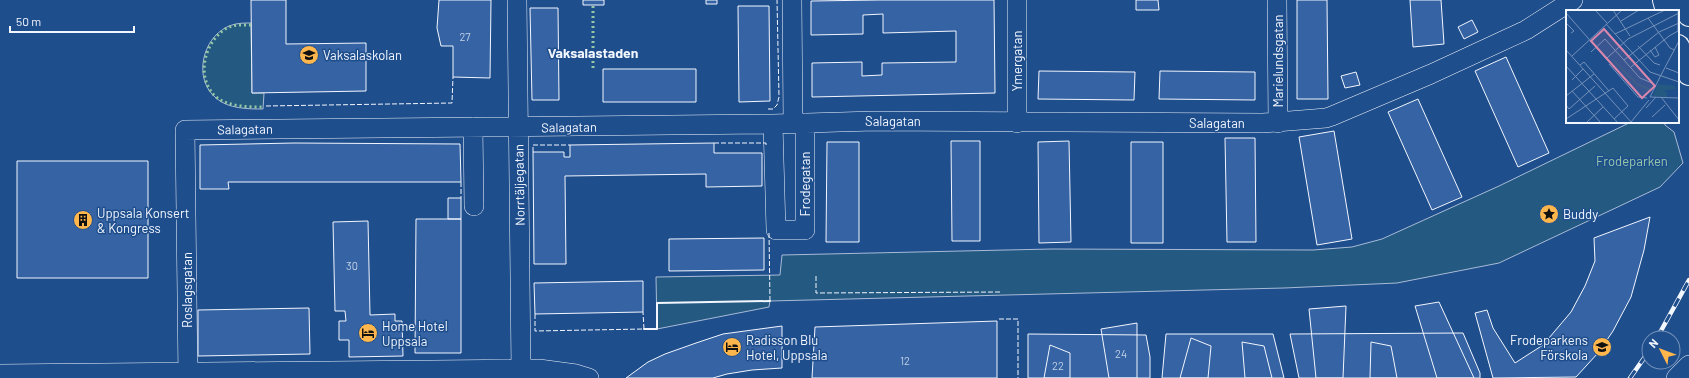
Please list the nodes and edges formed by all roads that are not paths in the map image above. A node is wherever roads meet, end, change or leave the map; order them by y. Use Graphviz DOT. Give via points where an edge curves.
graph roads {
  1 [pos="517,0"];
  2 [pos="792,0"];
  3 [pos="1017,0"];
  4 [pos="1277,0"];
  5 [pos="1573,0"];
  6 [pos="1664,0"];
  7 [pos="1682,0"];
  8 [pos="1667,10"];
  9 [pos="1689,15"];
  10 [pos="1679,49"];
  11 [pos="1689,74"];
  12 [pos="799,123"];
  13 [pos="1017,123"];
  14 [pos="1278,123"];
  15 [pos="773,124"];
  16 [pos="473,127"];
  17 [pos="519,127"];
  18 [pos="185,130"];
  19 [pos="474,206"];
  20 [pos="521,370"];
  21 [pos="0,374"];
  22 [pos="188,376"];
  23 [pos="589,378"];
  1 -- 17 [label="street, Norrtäljegatan"];
  2 -- 12 [label="street, Frodegatan"];
  3 -- 13 [label="street, Ymergatan"];
  4 -- 14 [label="street, Marielundsgatan"];
  5 -- 14 [label="street, Salagatan" via="1526,30 1332,116"];
  6 -- 8 [label="main road"];
  7 -- 9 [label="main road"];
  10 -- 11 [label="main road"];
  12 -- 13 [label="street, Salagatan"];
  12 -- 15 [label="street, Salagatan"];
  12 -- 15 [label="street, Frodegatan" via="805,230 776,230"];
  13 -- 14 [label="street, Salagatan"];
  15 -- 17 [label="street, Salagatan"];
  16 -- 17 [label="street, Salagatan"];
  16 -- 18 [label="street, Salagatan"];
  16 -- 19 [label="street"];
  17 -- 20 [label="street, Norrtäljegatan"];
  18 -- 22 [label="street, Roslagsgatan"];
  20 -- 22 [label="street"];
  20 -- 23 [label="street" via="561,372"];
  21 -- 22 [label="street"];
}
